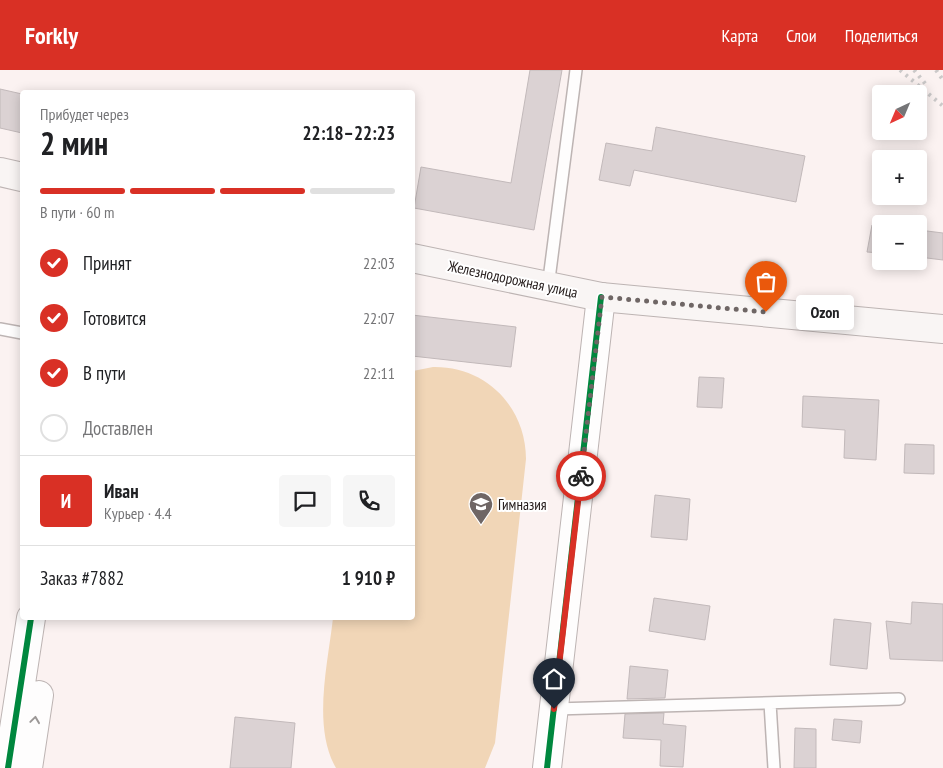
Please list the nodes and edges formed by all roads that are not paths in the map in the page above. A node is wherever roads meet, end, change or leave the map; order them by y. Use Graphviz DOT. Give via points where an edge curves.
graph roads {
  1 [pos="576,70"];
  2 [pos="0,172"];
  3 [pos="20,176"];
  4 [pos="415,259"];
  5 [pos="548,287"];
  6 [pos="602,297"];
  7 [pos="0,329"];
  8 [pos="943,329"];
  9 [pos="20,333"];
  10 [pos="31,620"];
  11 [pos="50,620"];
  12 [pos="898,699"];
  13 [pos="770,703"];
  14 [pos="554,709"];
  15 [pos="8,768"];
  16 [pos="28,768"];
  17 [pos="547,768"];
  18 [pos="774,768"];
  1 -- 5 [label="lane"];
  2 -- 3 [label="main road"];
  4 -- 5 [label="main road, Железнодорожная улица"];
  5 -- 6 [label="main road, Железнодорожная улица"];
  6 -- 8 [label="main road, Железнодорожная улица"];
  6 -- 14 [label="street"];
  7 -- 9 [label="lane"];
  10 -- 15 [label="street"];
  16 -- 11 [label="street, one-way"];
  12 -- 13 [label="lane"];
  13 -- 14 [label="lane"];
  13 -- 18 [label="lane"];
  14 -- 17 [label="street"];
}
